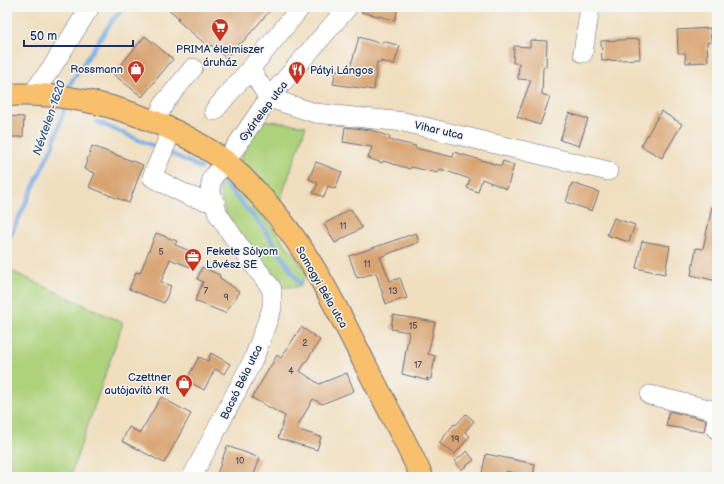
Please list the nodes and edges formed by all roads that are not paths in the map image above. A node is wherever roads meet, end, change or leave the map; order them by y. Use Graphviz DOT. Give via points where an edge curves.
graph roads {
  1 [pos="90,7"];
  2 [pos="300,7"];
  3 [pos="348,7"];
  4 [pos="590,7"];
  5 [pos="583,53"];
  6 [pos="193,68"];
  7 [pos="250,69"];
  8 [pos="7,95"];
  9 [pos="50,96"];
  10 [pos="269,98"];
  11 [pos="214,111"];
  12 [pos="163,126"];
  13 [pos="226,161"];
  14 [pos="608,171"];
  15 [pos="215,203"];
  16 [pos="650,395"];
  17 [pos="717,417"];
  18 [pos="192,477"];
  19 [pos="422,477"];
  1 -- 9 [label="street" via="52,67"];
  2 -- 7 [label="street"];
  3 -- 10 [label="street, Gyártelep utca"];
  4 -- 5 [label="street"];
  6 -- 12 [label="street" via="165,102"];
  7 -- 10 [label="street"];
  7 -- 11 [label="street"];
  8 -- 9 [label="main road, Somogyi Béla utca"];
  9 -- 12 [label="main road, Somogyi Béla utca" via="111,107"];
  10 -- 13 [label="street, Gyártelep utca"];
  10 -- 14 [label="street, Vihar utca" via="315,113 404,122"];
  12 -- 13 [label="main road, Somogyi Béla utca"];
  12 -- 15 [label="street" via="152,176 189,196"];
  13 -- 15 [label="street, Bacsó Béla utca" via="212,178 210,190"];
  13 -- 19 [label="main road, Somogyi Béla utca" via="285,224 315,269"];
  15 -- 18 [label="street, Bacsó Béla utca" via="218,214 272,289 272,308 254,358"];
  16 -- 17 [label="street"];
}
